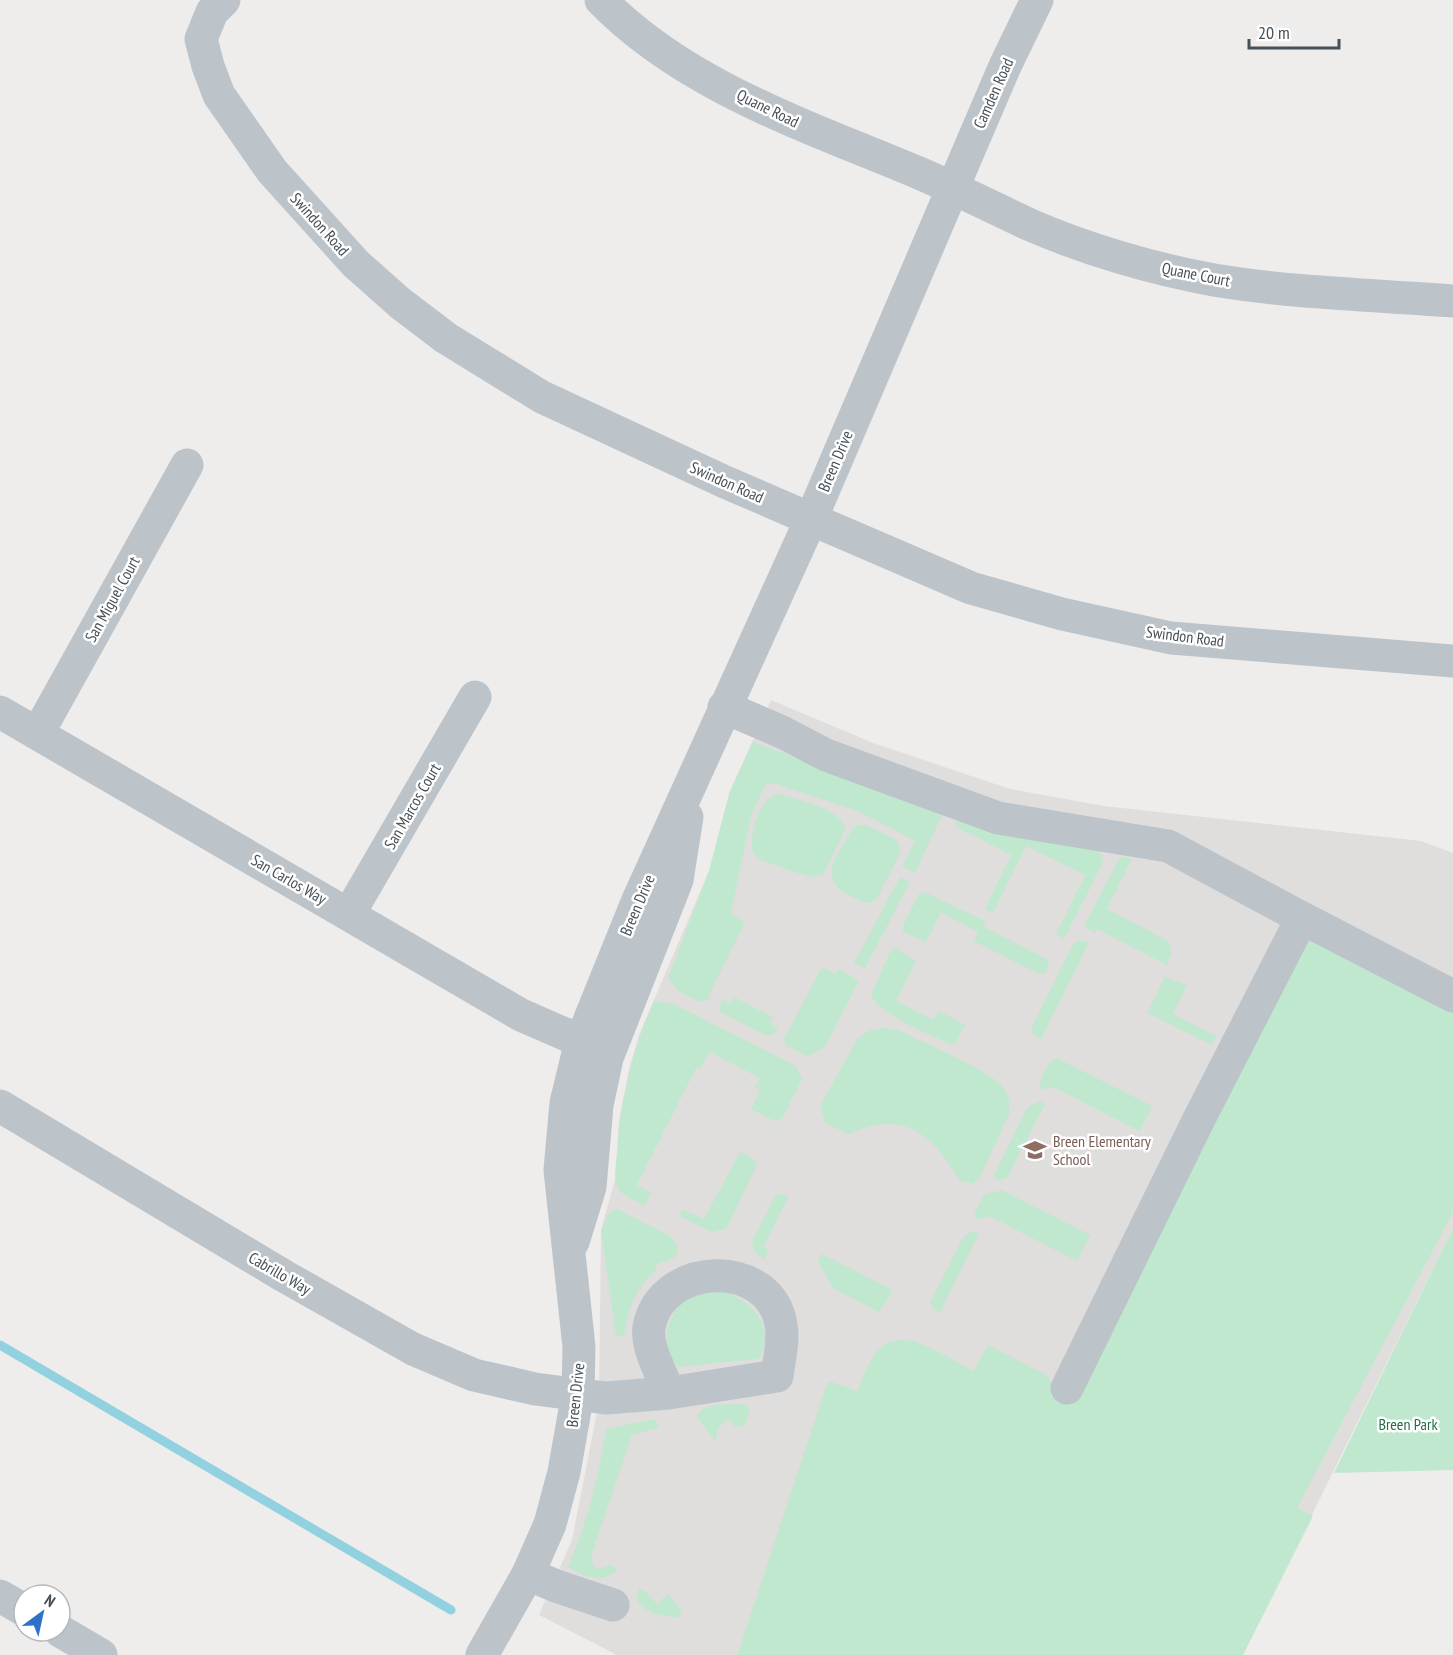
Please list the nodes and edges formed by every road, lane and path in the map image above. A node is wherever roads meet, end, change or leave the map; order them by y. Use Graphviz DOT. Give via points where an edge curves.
graph roads {
  1 [pos="224,0"];
  2 [pos="601,0"];
  3 [pos="1037,0"];
  4 [pos="952,188"];
  5 [pos="1453,301"];
  6 [pos="187,465"];
  7 [pos="812,517"];
  8 [pos="1453,661"];
  9 [pos="475,697"];
  10 [pos="724,707"];
  11 [pos="0,712"];
  12 [pos="38,733"];
  13 [pos="694,775"];
  14 [pos="349,914"];
  15 [pos="1302,918"];
  16 [pos="1453,996"];
  17 [pos="581,1041"];
  18 [pos="0,1106"];
  19 [pos="568,1258"];
  20 [pos="1066,1388"];
  21 [pos="578,1393"];
  22 [pos="669,1393"];
  23 [pos="528,1574"];
  24 [pos="613,1605"];
  25 [pos="72,1638"];
  26 [pos="101,1655"];
  27 [pos="482,1655"];
  1 -- 7 [label="street, Swindon Road" via="212,12 201,39 219,94 272,171 356,264 446,338 542,396 725,482"];
  2 -- 4 [label="street, Quane Road" via="623,23 689,68 780,116"];
  3 -- 4 [label="street, Camden Road"];
  4 -- 5 [label="street, Quane Court" via="1031,225 1140,263 1214,280"];
  4 -- 7 [label="street, Breen Drive"];
  6 -- 12 [label="street, San Miguel Court"];
  7 -- 8 [label="street, Swindon Road" via="971,588 1062,614 1171,638"];
  7 -- 10 [label="street, Breen Drive"];
  9 -- 14 [label="street, San Marcos Court"];
  10 -- 13 [label="street, Breen Drive"];
  10 -- 15 [label="street" via="826,755 998,818 1168,846"];
  11 -- 12 [label="street, San Carlos Way"];
  12 -- 14 [label="street, San Carlos Way"];
  13 -- 17 [label="street, Breen Drive"];
  13 -- 19 [label="street" via="677,880 607,1058 597,1105 590,1186"];
  14 -- 17 [label="street, San Carlos Way" via="522,1015"];
  15 -- 16 [label="street"];
  15 -- 20 [label="street"];
  17 -- 19 [label="street, Breen Drive" via="566,1103 560,1170"];
  18 -- 21 [label="street, Cabrillo Way" via="414,1349 474,1375 535,1389"];
  19 -- 21 [label="street, Breen Drive" via="579,1347"];
  21 -- 22 [label="street, Cabrillo Way" via="606,1398"];
  21 -- 23 [label="street, Breen Drive" via="550,1524"];
  22 -- 22 [label="street" via="777,1376 781,1325 766,1296 739,1279 722,1274 676,1286 663,1300 649,1328"];
  23 -- 24 [label="street"];
  23 -- 27 [label="street, Breen Drive"];
  25 -- 26 [label="street"];
}
